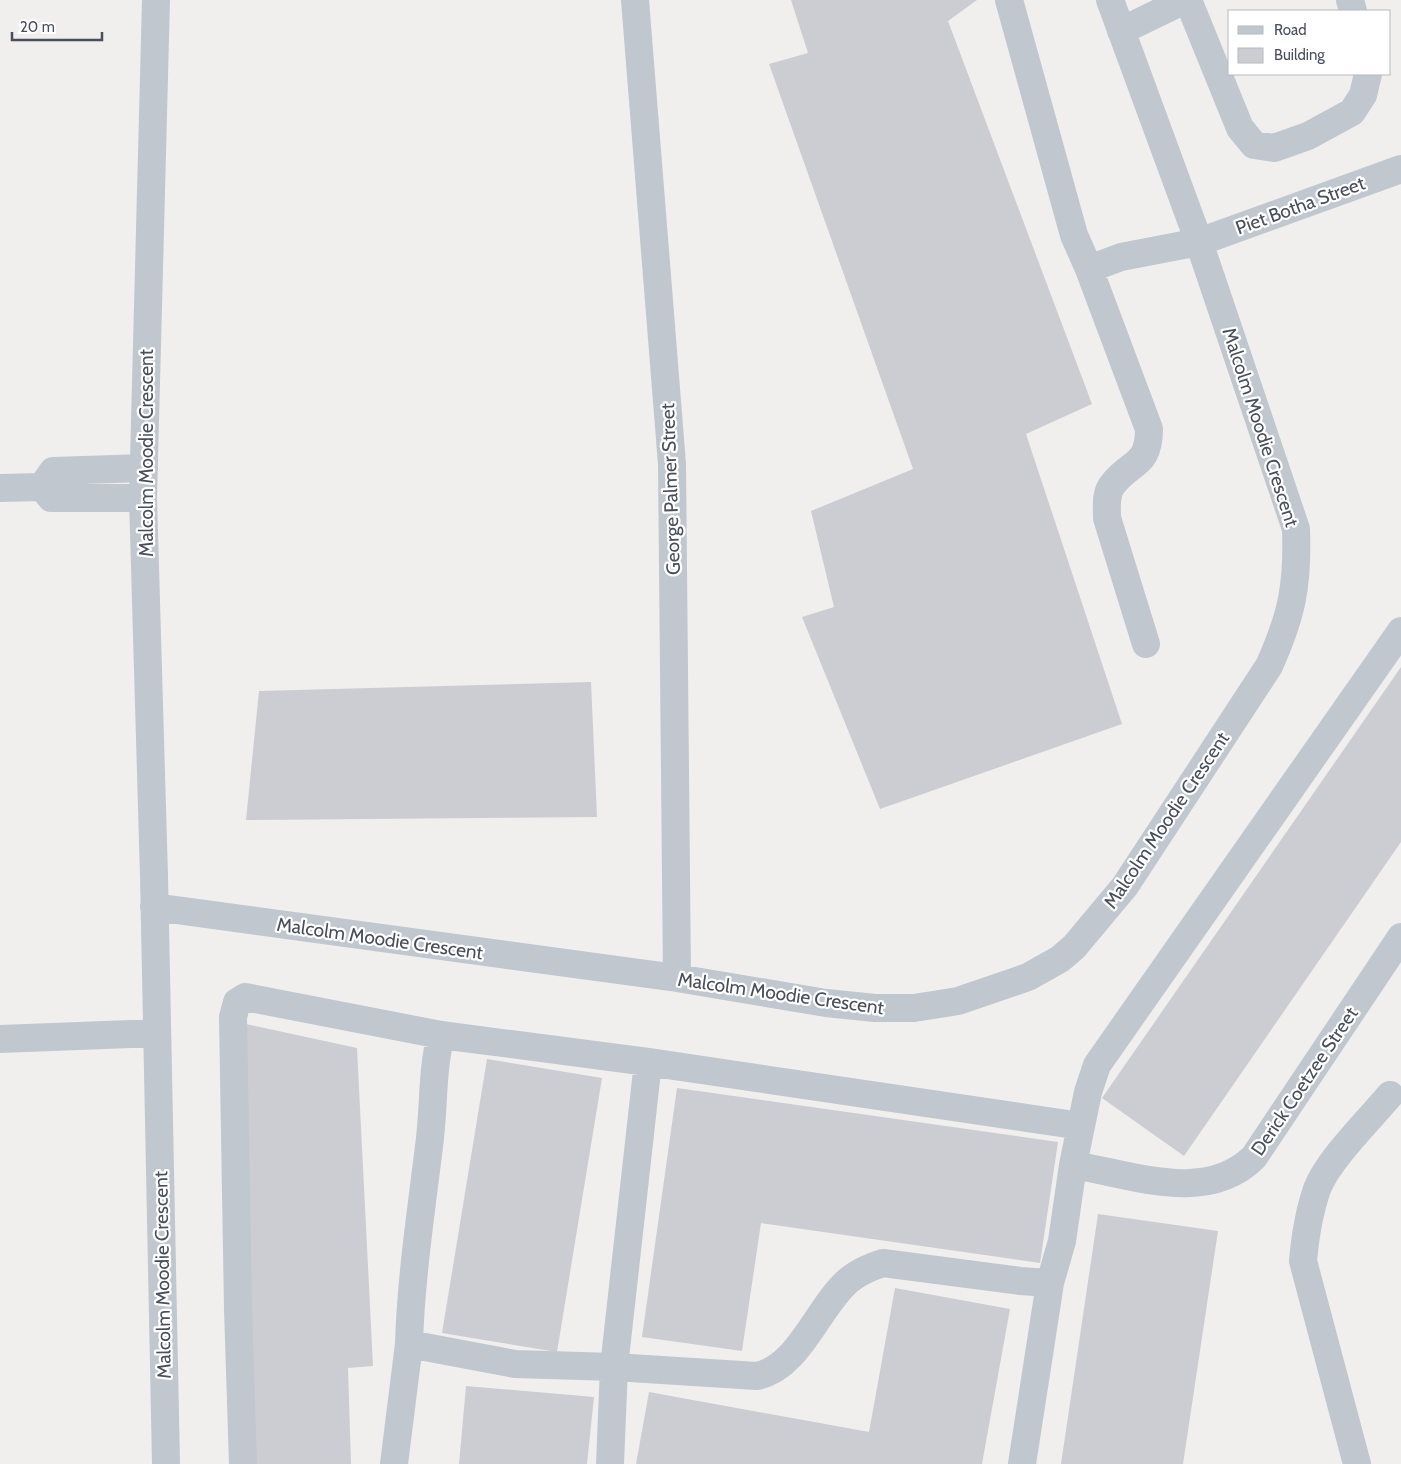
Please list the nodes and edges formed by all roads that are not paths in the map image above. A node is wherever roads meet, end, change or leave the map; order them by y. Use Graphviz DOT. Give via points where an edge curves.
graph roads {
  1 [pos="156,0"];
  2 [pos="635,0"];
  3 [pos="1009,0"];
  4 [pos="1110,0"];
  5 [pos="1186,0"];
  6 [pos="1121,31"];
  7 [pos="1368,75"];
  8 [pos="1401,168"];
  9 [pos="1199,242"];
  10 [pos="1089,269"];
  11 [pos="144,468"];
  12 [pos="42,487"];
  13 [pos="0,488"];
  14 [pos="143,498"];
  15 [pos="1401,631"];
  16 [pos="1146,644"];
  17 [pos="154,906"];
  18 [pos="1401,937"];
  19 [pos="677,978"];
  20 [pos="157,1033"];
  21 [pos="441,1035"];
  22 [pos="0,1039"];
  23 [pos="648,1062"];
  24 [pos="1390,1095"];
  25 [pos="1081,1126"];
  26 [pos="1073,1164"];
  27 [pos="1050,1283"];
  28 [pos="409,1344"];
  29 [pos="614,1367"];
  30 [pos="166,1464"];
  31 [pos="243,1464"];
  32 [pos="394,1464"];
  33 [pos="610,1464"];
  34 [pos="1022,1464"];
  35 [pos="1356,1464"];
  1 -- 11 [label="street, Malcolm Moodie Crescent"];
  2 -- 19 [label="street, George Palmer Street" via="672,464"];
  3 -- 10 [label="street" via="1074,235"];
  4 -- 6 [label="street, Malcolm Moodie Crescent"];
  5 -- 6 [label="street"];
  5 -- 7 [label="street" via="1240,128 1254,145 1274,148 1308,136 1352,112 1363,95"];
  6 -- 9 [label="street, Malcolm Moodie Crescent"];
  8 -- 9 [label="street, Piet Botha Street"];
  9 -- 10 [label="street, Piet Botha Street" via="1121,257"];
  9 -- 19 [label="street, Malcolm Moodie Crescent" via="1296,529 1298,567 1286,630 1269,666 1125,886 1060,959 1013,983 958,1001 914,1008 875,1008"];
  10 -- 16 [label="street" via="1149,429 1149,444 1141,460 1112,485 1107,500 1107,518"];
  11 -- 12 [label="street" via="53,471"];
  11 -- 14 [label="street, Malcolm Moodie Crescent"];
  12 -- 13 [label="street"];
  12 -- 14 [label="street" via="51,498"];
  14 -- 17 [label="street, Malcolm Moodie Crescent"];
  15 -- 25 [label="street" via="1097,1065"];
  17 -- 19 [label="street, Malcolm Moodie Crescent"];
  17 -- 20 [label="street, Malcolm Moodie Crescent"];
  18 -- 26 [label="street, Derick Coetzee Street" via="1254,1157 1242,1168 1214,1180 1181,1184"];
  20 -- 22 [label="street"];
  20 -- 30 [label="street, Malcolm Moodie Crescent"];
  21 -- 23 [label="street"];
  21 -- 28 [label="street" via="435,1056"];
  21 -- 31 [label="street" via="245,996 237,1002 233,1017"];
  23 -- 25 [label="street"];
  23 -- 29 [label="street"];
  24 -- 35 [label="street" via="1329,1168 1317,1189 1304,1246 1303,1261"];
  25 -- 26 [label="street"];
  26 -- 27 [label="street" via="1062,1241"];
  27 -- 29 [label="street" via="883,1263 848,1281 809,1334 768,1373 757,1376"];
  27 -- 34 [label="street"];
  28 -- 29 [label="street" via="515,1364"];
  28 -- 32 [label="street"];
  29 -- 33 [label="street"];
}
